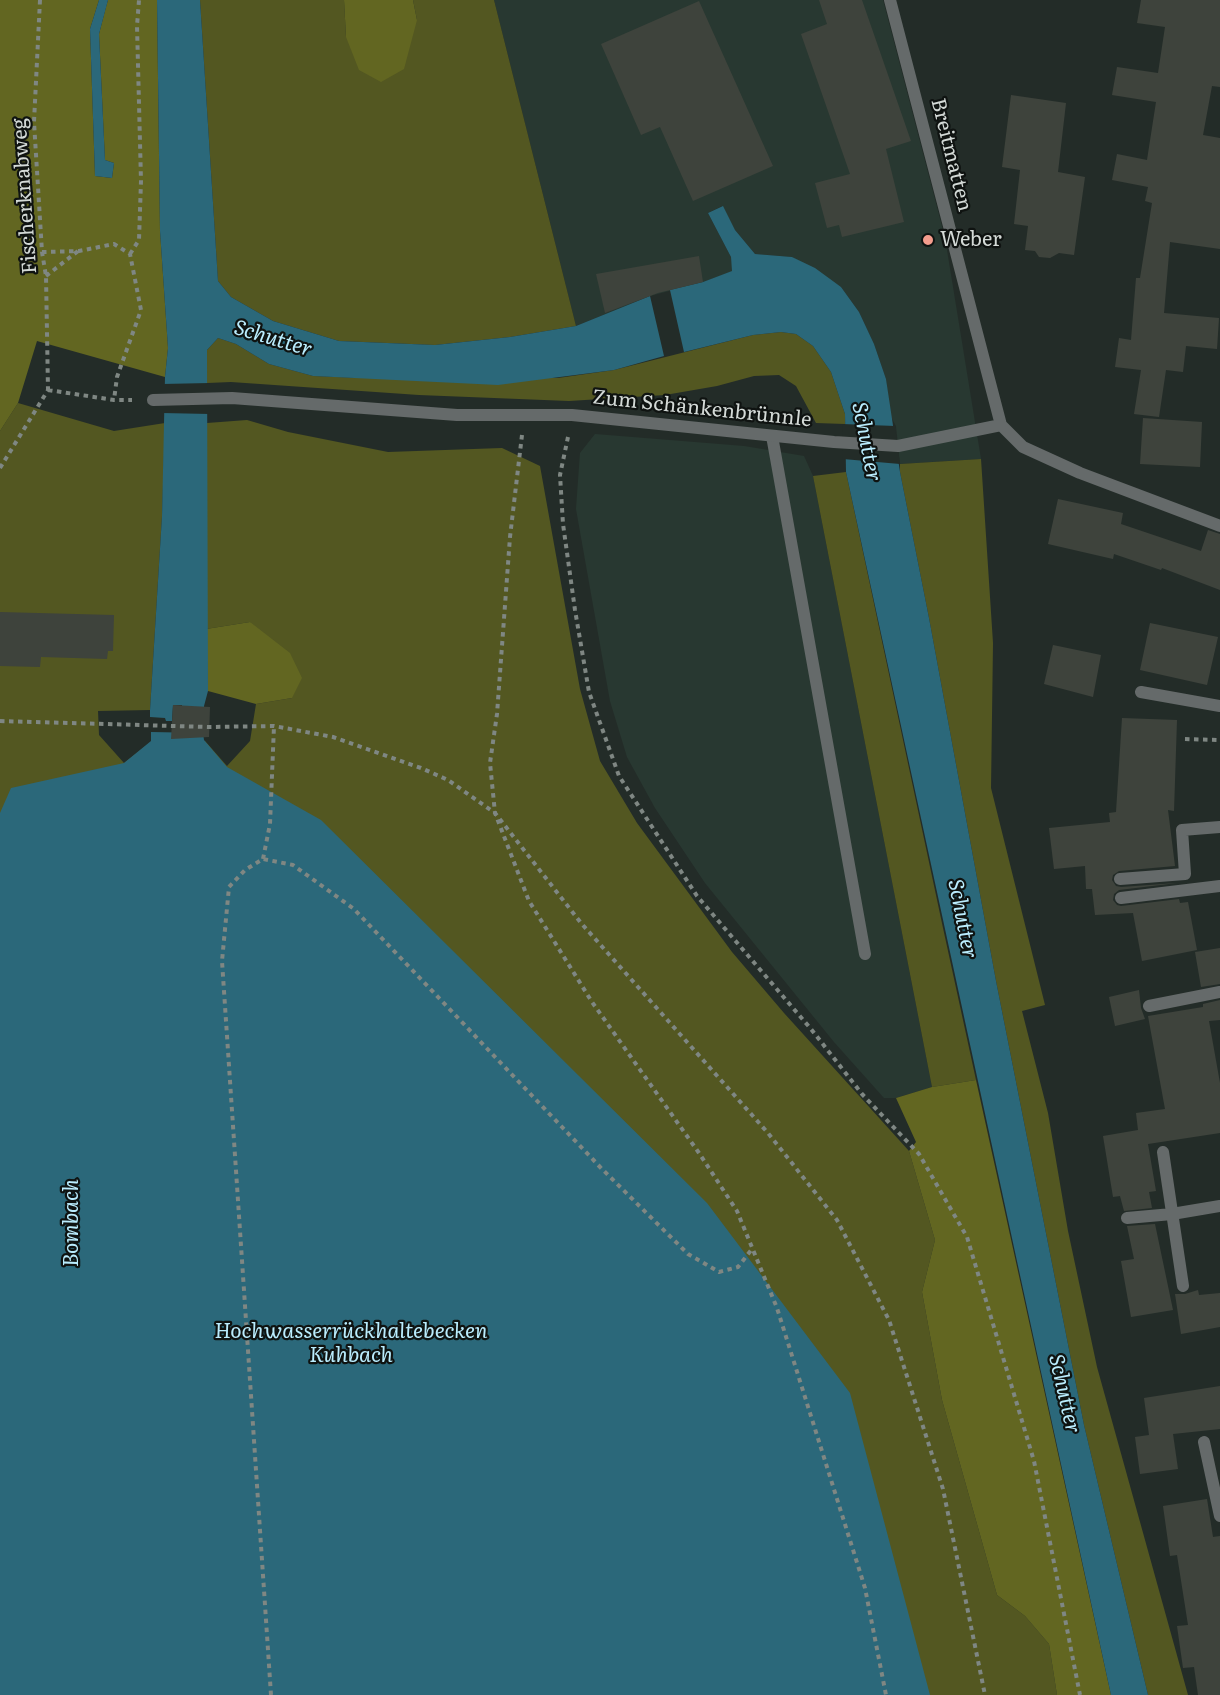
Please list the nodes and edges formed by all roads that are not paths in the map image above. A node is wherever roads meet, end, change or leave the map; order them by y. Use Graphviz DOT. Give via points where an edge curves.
graph roads {
  1 [pos="890,0"];
  2 [pos="153,400"];
  3 [pos="1001,425"];
  4 [pos="772,436"];
  5 [pos="1220,526"];
  6 [pos="1141,692"];
  7 [pos="1220,706"];
  8 [pos="1220,827"];
  9 [pos="1120,879"];
  10 [pos="1220,886"];
  11 [pos="1120,898"];
  12 [pos="865,954"];
  13 [pos="1220,992"];
  14 [pos="1149,1006"];
  15 [pos="1162,1152"];
  16 [pos="1220,1206"];
  17 [pos="1172,1214"];
  18 [pos="1127,1218"];
  19 [pos="1183,1287"];
  20 [pos="1204,1442"];
  21 [pos="1220,1516"];
  1 -- 3 [label="street, Breitmatten"];
  2 -- 4 [label="street, Zum Schänkenbrünnle" via="232,398 458,415 572,415"];
  3 -- 4 [label="street, Zum Schänkenbrünnle" via="898,446"];
  3 -- 5 [label="street" via="1023,447"];
  4 -- 12 [label="street"];
  6 -- 7 [label="street"];
  8 -- 9 [label="street" via="1182,830 1185,874"];
  10 -- 11 [label="street"];
  13 -- 14 [label="street"];
  15 -- 17 [label="street"];
  16 -- 17 [label="street"];
  17 -- 18 [label="street"];
  17 -- 19 [label="street"];
  20 -- 21 [label="street"];
}
